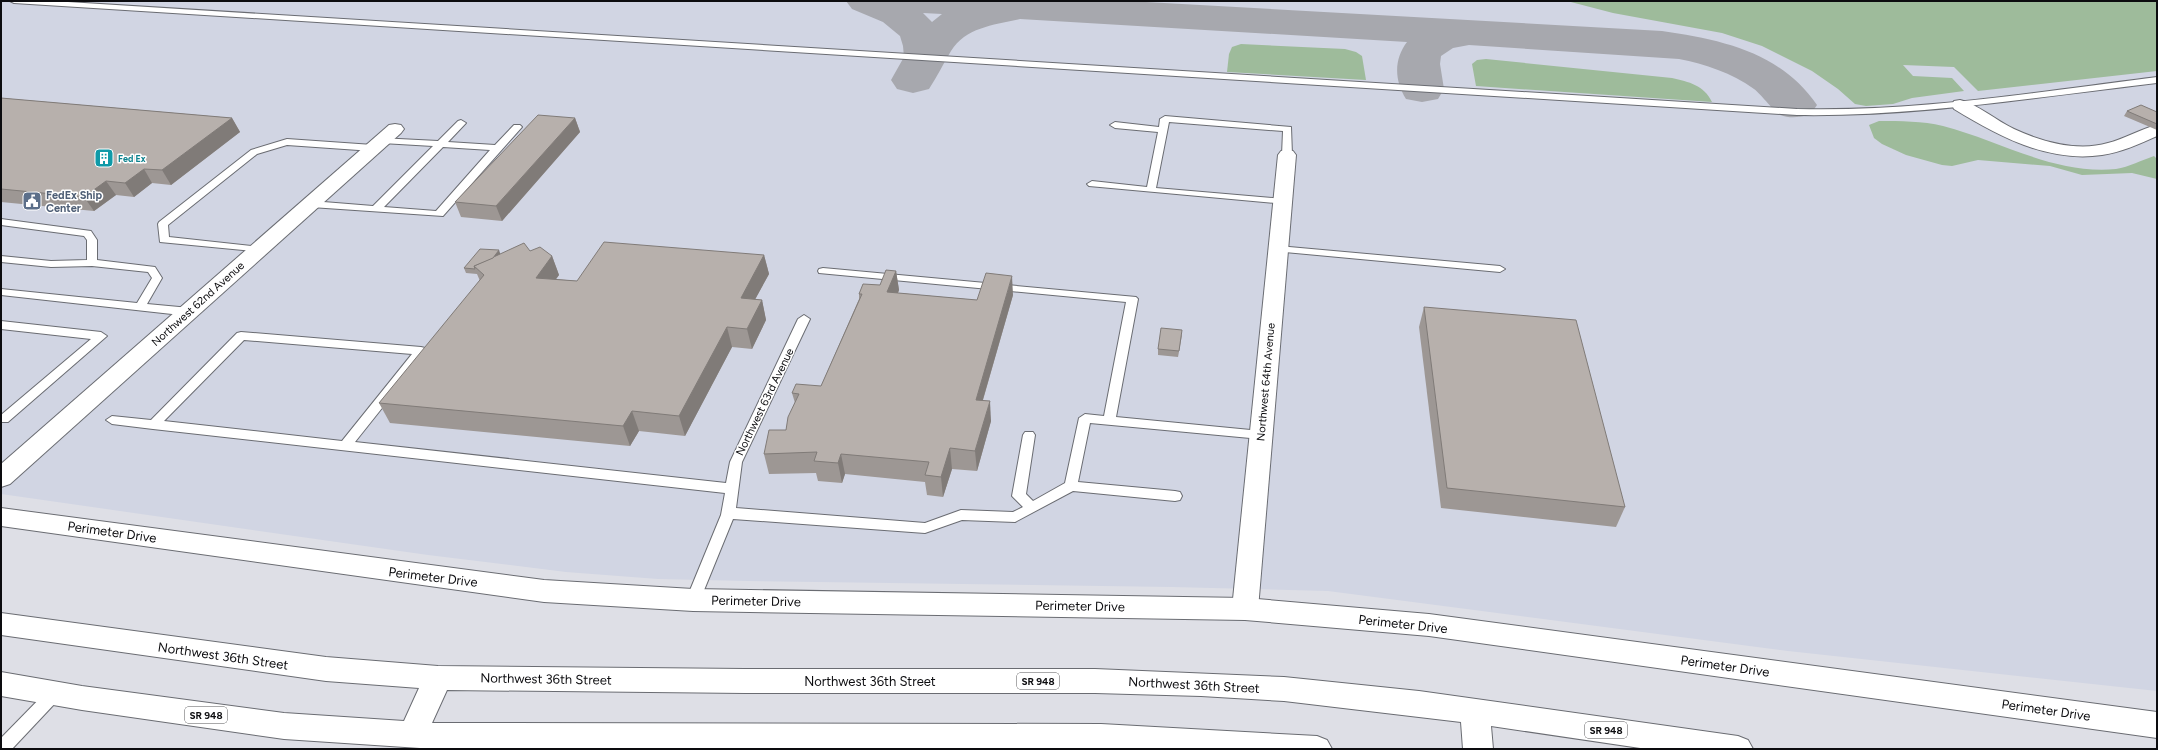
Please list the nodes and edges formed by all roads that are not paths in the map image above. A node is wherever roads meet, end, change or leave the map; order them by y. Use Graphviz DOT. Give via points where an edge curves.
graph roads {
  1 [pos="14,1"];
  2 [pos="2157,80"];
  3 [pos="1960,105"];
  4 [pos="461,123"];
  5 [pos="1115,126"];
  6 [pos="517,127"];
  7 [pos="1164,130"];
  8 [pos="2157,130"];
  9 [pos="383,139"];
  10 [pos="440,144"];
  11 [pos="497,148"];
  12 [pos="1287,155"];
  13 [pos="1092,184"];
  14 [pos="1150,190"];
  15 [pos="1283,202"];
  16 [pos="311,204"];
  17 [pos="376,209"];
  18 [pos="1,222"];
  19 [pos="1278,248"];
  20 [pos="260,250"];
  21 [pos="1,259"];
  22 [pos="92,263"];
  23 [pos="1500,269"];
  24 [pos="823,271"];
  25 [pos="1,292"];
  26 [pos="140,306"];
  27 [pos="190,312"];
  28 [pos="804,319"];
  29 [pos="1,325"];
  30 [pos="4,418"];
  31 [pos="112,420"];
  32 [pos="1109,421"];
  33 [pos="153,425"];
  34 [pos="1029,435"];
  35 [pos="1261,435"];
  36 [pos="345,446"];
  37 [pos="1,478"];
  38 [pos="1071,486"];
  39 [pos="732,489"];
  40 [pos="1175,496"];
  41 [pos="1032,507"];
  42 [pos="728,513"];
  43 [pos="1,517"];
  44 [pos="693,600"];
  45 [pos="1245,610"];
  46 [pos="1,624"];
  47 [pos="438,678"];
  48 [pos="1,684"];
  49 [pos="55,693"];
  50 [pos="1474,711"];
  51 [pos="2157,725"];
  52 [pos="407,742"];
  53 [pos="629,743"];
  54 [pos="1022,743"];
  55 [pos="4,749"];
  56 [pos="1317,749"];
  57 [pos="1478,749"];
  58 [pos="1738,749"];
  1 -- 3 [label="lane" via="1776,111 1872,112"];
  2 -- 3 [label="lane"];
  3 -- 8 [label="street" via="2004,132 2064,149 2103,150"];
  4 -- 10 [label="lane"];
  5 -- 7 [label="lane"];
  6 -- 11 [label="lane"];
  7 -- 12 [label="lane" via="1165,119 1288,129"];
  7 -- 14 [label="lane"];
  9 -- 10 [label="lane"];
  9 -- 16 [label="street, Northwest 62nd Avenue"];
  9 -- 20 [label="lane" via="287,142 254,152 163,224 164,240"];
  10 -- 11 [label="lane"];
  10 -- 17 [label="lane"];
  11 -- 17 [label="lane" via="439,214"];
  12 -- 15 [label="street, Northwest 64th Avenue"];
  13 -- 14 [label="lane"];
  14 -- 15 [label="lane"];
  15 -- 19 [label="street, Northwest 64th Avenue"];
  16 -- 17 [label="lane"];
  16 -- 20 [label="street, Northwest 62nd Avenue"];
  18 -- 22 [label="lane" via="87,233 92,240"];
  19 -- 23 [label="lane"];
  19 -- 35 [label="street, Northwest 64th Avenue"];
  20 -- 27 [label="street, Northwest 62nd Avenue"];
  21 -- 22 [label="lane" via="51,264"];
  22 -- 26 [label="lane" via="151,270 158,278"];
  24 -- 32 [label="lane" via="1132,299"];
  25 -- 26 [label="lane"];
  26 -- 27 [label="lane"];
  27 -- 37 [label="street, Northwest 62nd Avenue"];
  28 -- 39 [label="lane, Northwest 63rd Avenue" via="736,462"];
  29 -- 30 [label="lane" via="101,336"];
  31 -- 33 [label="lane"];
  32 -- 35 [label="lane"];
  32 -- 38 [label="lane" via="1085,418"];
  33 -- 36 [label="lane"];
  33 -- 36 [label="lane" via="241,336 421,351"];
  34 -- 41 [label="lane" via="1019,496"];
  35 -- 45 [label="street, Northwest 64th Avenue"];
  36 -- 39 [label="lane"];
  38 -- 40 [label="lane"];
  38 -- 41 [label="lane"];
  39 -- 42 [label="lane, Northwest 63rd Avenue"];
  41 -- 42 [label="lane" via="1015,517 961,515 925,528"];
  42 -- 44 [label="lane, Northwest 63rd Avenue"];
  43 -- 44 [label="street, Perimeter Drive" via="544,591"];
  44 -- 45 [label="street, Perimeter Drive"];
  45 -- 51 [label="street, Perimeter Drive" via="1430,625"];
  46 -- 47 [label="street, Northwest 36th Street / SR 948" via="326,670"];
  47 -- 50 [label="street, Northwest 36th Street / SR 948" via="1095,681 1194,684 1360,696"];
  47 -- 52 [label="street"];
  48 -- 49 [label="street, SR 948"];
  49 -- 52 [label="street, SR 948"];
  49 -- 55 [label="lane" via="1,748"];
  50 -- 57 [label="street"];
  50 -- 58 [label="street, Northwest 36th Street / SR 948"];
  52 -- 53 [label="street, SR 948"];
  53 -- 54 [label="street, SR 948"];
  54 -- 56 [label="street, SR 948" via="1108,737"];
}
